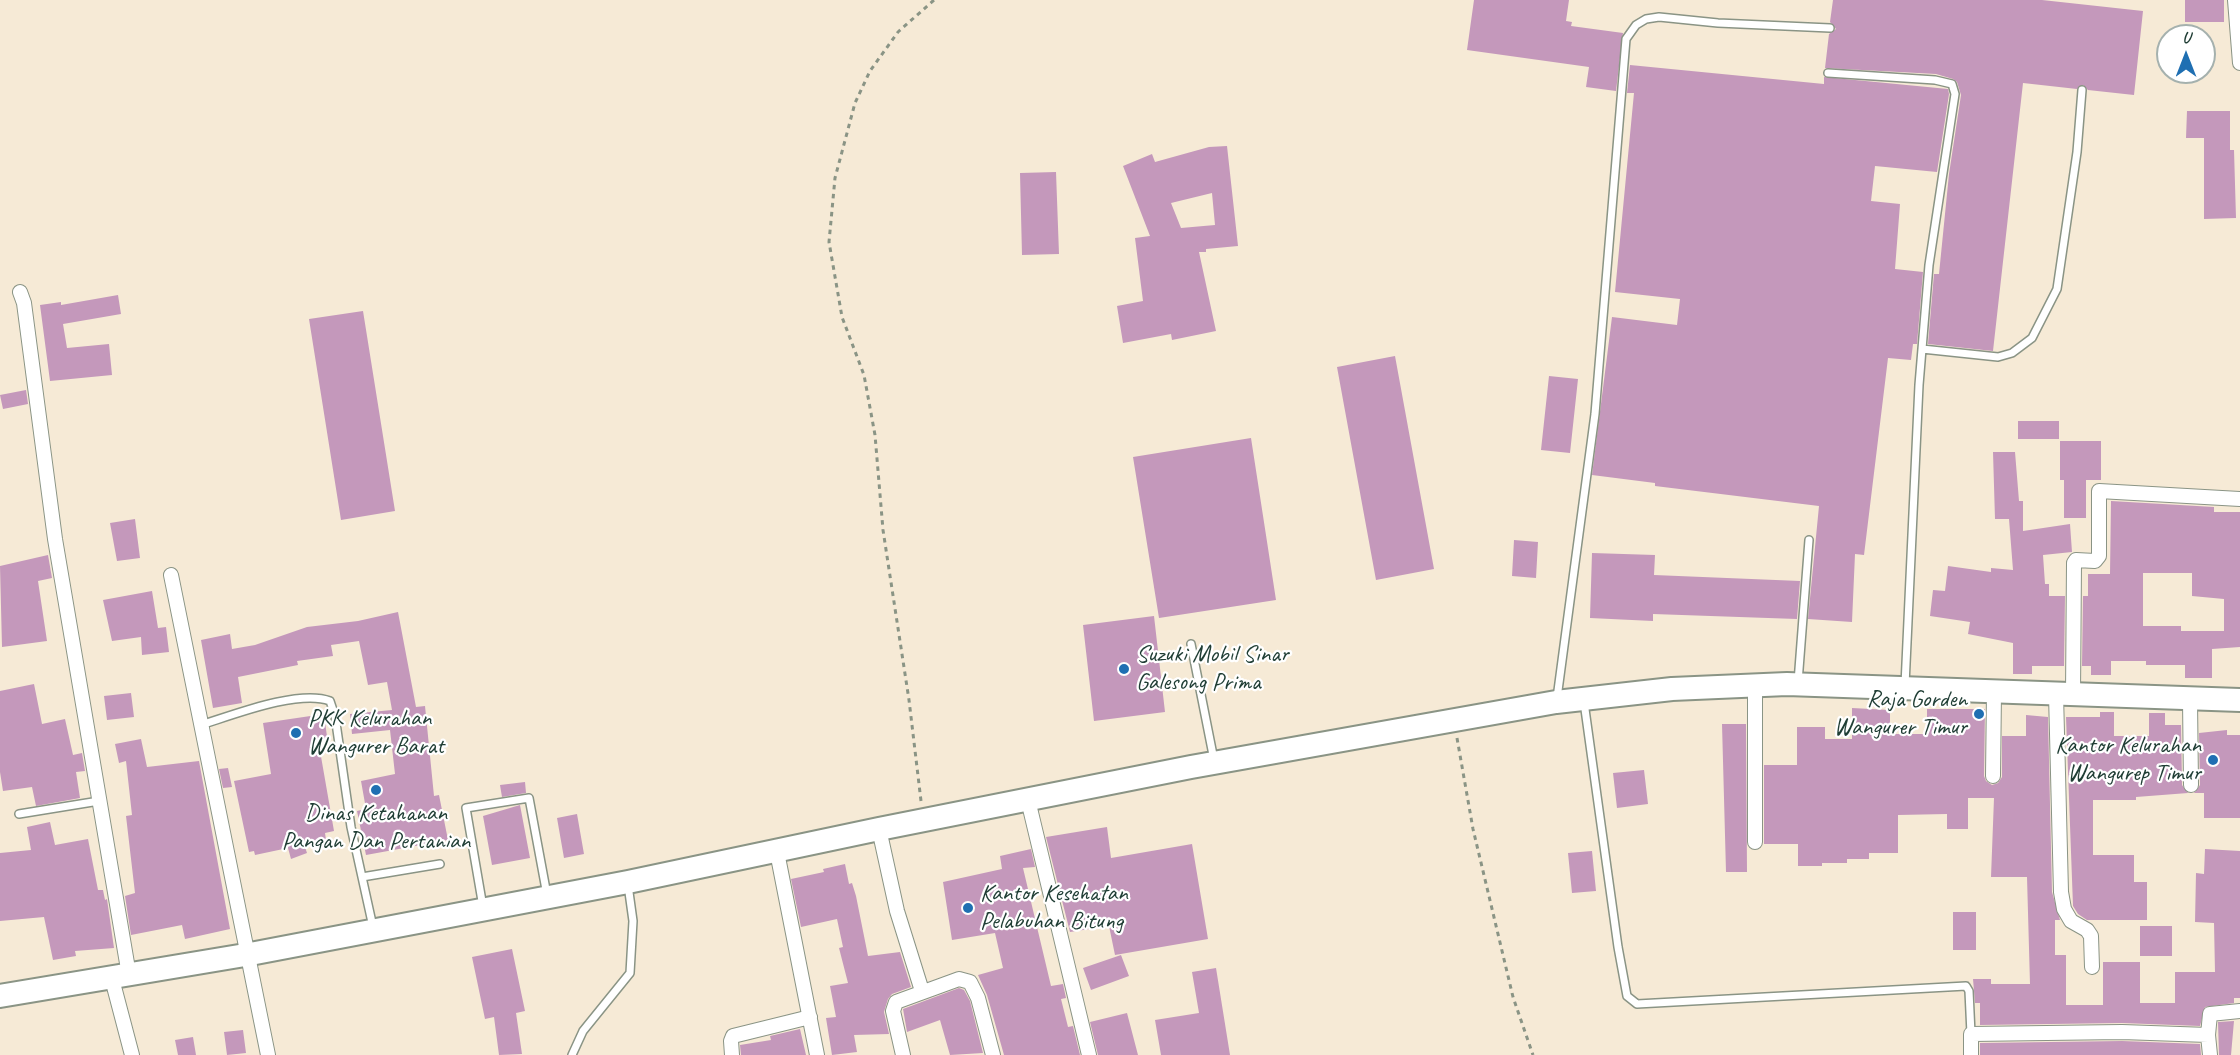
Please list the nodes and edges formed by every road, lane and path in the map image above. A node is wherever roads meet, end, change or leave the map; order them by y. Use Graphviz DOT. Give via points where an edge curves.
graph roads {
  1 [pos="934,0"];
  2 [pos="2235,0"];
  3 [pos="1830,28"];
  4 [pos="2240,63"];
  5 [pos="1828,73"];
  6 [pos="2082,90"];
  7 [pos="20,292"];
  8 [pos="1922,349"];
  9 [pos="2240,499"];
  10 [pos="1809,540"];
  11 [pos="171,575"];
  12 [pos="1191,644"];
  13 [pos="1755,684"];
  14 [pos="1798,684"];
  15 [pos="1905,687"];
  16 [pos="1994,692"];
  17 [pos="2065,694"];
  18 [pos="1584,699"];
  19 [pos="2190,700"];
  20 [pos="2240,700"];
  21 [pos="1556,702"];
  22 [pos="1453,719"];
  23 [pos="201,725"];
  24 [pos="1215,763"];
  25 [pos="1992,776"];
  26 [pos="2191,785"];
  27 [pos="1028,800"];
  28 [pos="99,801"];
  29 [pos="19,814"];
  30 [pos="923,821"];
  31 [pos="879,829"];
  32 [pos="1755,842"];
  33 [pos="777,852"];
  34 [pos="440,864"];
  35 [pos="362,877"];
  36 [pos="628,882"];
  37 [pos="547,897"];
  38 [pos="483,910"];
  39 [pos="374,930"];
  40 [pos="245,955"];
  41 [pos="2092,966"];
  42 [pos="121,977"];
  43 [pos="922,991"];
  44 [pos="0,996"];
  45 [pos="2240,1011"];
  46 [pos="810,1017"];
  47 [pos="1971,1034"];
  48 [pos="2208,1035"];
  49 [pos="132,1055"];
  50 [pos="268,1055"];
  51 [pos="572,1055"];
  52 [pos="732,1055"];
  53 [pos="817,1055"];
  54 [pos="903,1055"];
  55 [pos="993,1055"];
  56 [pos="1089,1055"];
  57 [pos="1533,1055"];
  58 [pos="1971,1055"];
  59 [pos="2210,1055"];
  1 -- 30 [label="path" via="898,32 870,71 855,103 835,178 829,242 842,317 864,375 875,435 883,530"];
  2 -- 4 [label="street"];
  3 -- 21 [label="lane" via="1659,17 1636,25 1626,39 1595,414"];
  5 -- 8 [label="lane" via="1952,84 1955,94 1929,265"];
  6 -- 8 [label="lane" via="2057,289 2032,338 2012,353 1998,357"];
  7 -- 28 [label="street" via="55,539"];
  8 -- 15 [label="lane"];
  9 -- 17 [label="street" via="2099,491 2099,556 2095,561 2074,562"];
  10 -- 14 [label="lane"];
  11 -- 23 [label="street"];
  12 -- 24 [label="lane"];
  13 -- 14 [label="highway"];
  13 -- 18 [label="highway" via="1672,688"];
  13 -- 32 [label="street"];
  14 -- 15 [label="highway"];
  15 -- 16 [label="highway"];
  16 -- 17 [label="highway"];
  16 -- 25 [label="street"];
  17 -- 19 [label="highway"];
  17 -- 41 [label="street" via="2061,892 2071,921 2091,936"];
  18 -- 21 [label="highway"];
  18 -- 47 [label="lane" via="1618,947 1627,996 1636,1004 1965,986 1969,991"];
  19 -- 20 [label="highway"];
  19 -- 26 [label="street"];
  21 -- 22 [label="highway"];
  22 -- 24 [label="highway"];
  22 -- 57 [label="path" via="1473,828 1513,997"];
  23 -- 35 [label="lane" via="262,705 313,697 330,701"];
  23 -- 40 [label="street"];
  24 -- 27 [label="highway"];
  27 -- 30 [label="highway"];
  27 -- 56 [label="street"];
  28 -- 29 [label="lane"];
  28 -- 42 [label="street"];
  30 -- 31 [label="highway"];
  31 -- 33 [label="highway"];
  31 -- 43 [label="street" via="897,911"];
  33 -- 36 [label="highway"];
  33 -- 46 [label="street"];
  34 -- 35 [label="lane"];
  35 -- 39 [label="lane"];
  36 -- 37 [label="highway"];
  36 -- 51 [label="lane" via="633,921 630,973 583,1031"];
  37 -- 38 [label="highway"];
  37 -- 38 [label="lane" via="529,798 466,808"];
  38 -- 39 [label="highway"];
  39 -- 40 [label="highway"];
  40 -- 42 [label="highway"];
  40 -- 50 [label="street"];
  42 -- 44 [label="highway"];
  42 -- 49 [label="street"];
  43 -- 54 [label="street" via="892,1007"];
  43 -- 55 [label="street" via="959,979 970,982"];
  45 -- 48 [label="street" via="2210,1014"];
  46 -- 52 [label="street" via="734,1036"];
  46 -- 53 [label="street"];
  47 -- 48 [label="street"];
  47 -- 58 [label="street"];
  48 -- 59 [label="street"];
}
